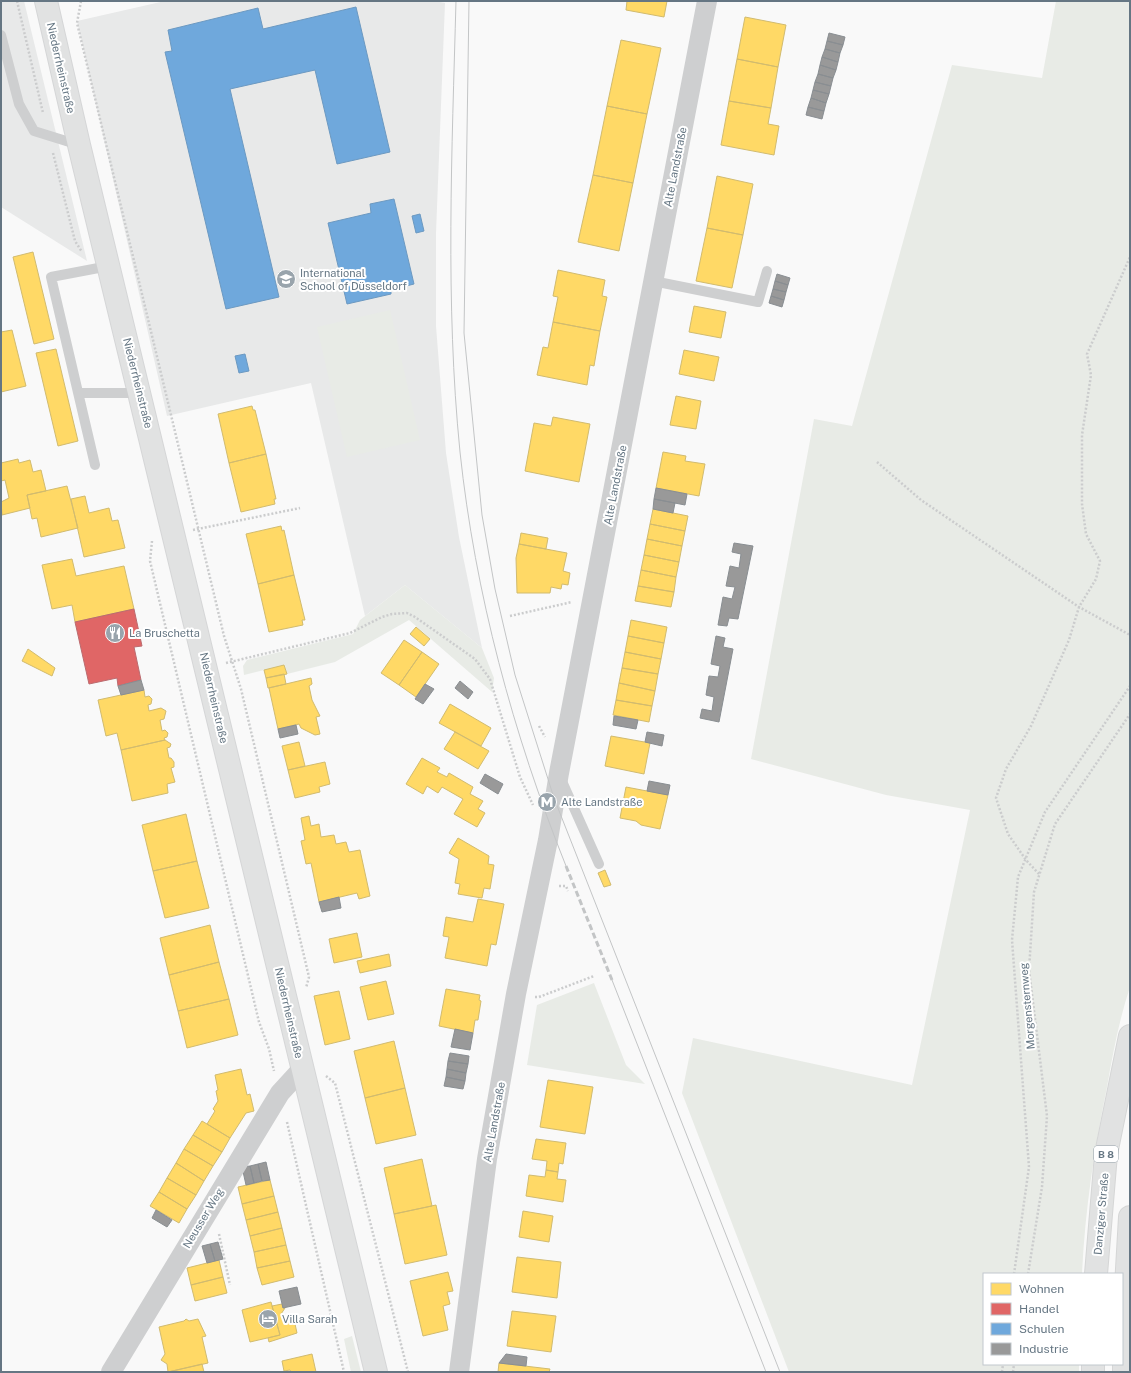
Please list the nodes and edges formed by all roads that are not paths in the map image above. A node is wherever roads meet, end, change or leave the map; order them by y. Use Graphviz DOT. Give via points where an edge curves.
graph roads {
  1 [pos="46,1"];
  2 [pos="707,1"];
  3 [pos="1,34"];
  4 [pos="79,145"];
  5 [pos="109,266"];
  6 [pos="766,270"];
  7 [pos="653,281"];
  8 [pos="78,393"];
  9 [pos="140,393"];
  10 [pos="95,465"];
  11 [pos="559,773"];
  12 [pos="599,864"];
  13 [pos="1130,1036"];
  14 [pos="302,1069"];
  15 [pos="1130,1217"];
  16 [pos="1096,1273"];
  17 [pos="111,1372"];
  18 [pos="376,1372"];
  19 [pos="460,1372"];
  20 [pos="1124,1372"];
  1 -- 4 [label="main road, Niederrheinstraße"];
  2 -- 7 [label="street, Alte Landstraße"];
  3 -- 4 [label="lane" via="19,104 34,131"];
  4 -- 5 [label="main road, Niederrheinstraße"];
  5 -- 8 [label="lane" via="51,277"];
  5 -- 9 [label="main road, Niederrheinstraße"];
  6 -- 7 [label="lane" via="758,302"];
  7 -- 11 [label="street, Alte Landstraße"];
  8 -- 9 [label="lane"];
  8 -- 10 [label="lane"];
  9 -- 14 [label="main road, Niederrheinstraße"];
  11 -- 12 [label="lane"];
  11 -- 19 [label="street, Alte Landstraße" via="487,1159"];
  13 -- 16 [label="main road, Danziger Straße / B 8" via="1106,1154"];
  14 -- 17 [label="street, Neusser Weg" via="280,1093"];
  14 -- 18 [label="main road, Niederrheinstraße"];
  15 -- 20 [label="main road"];
}
